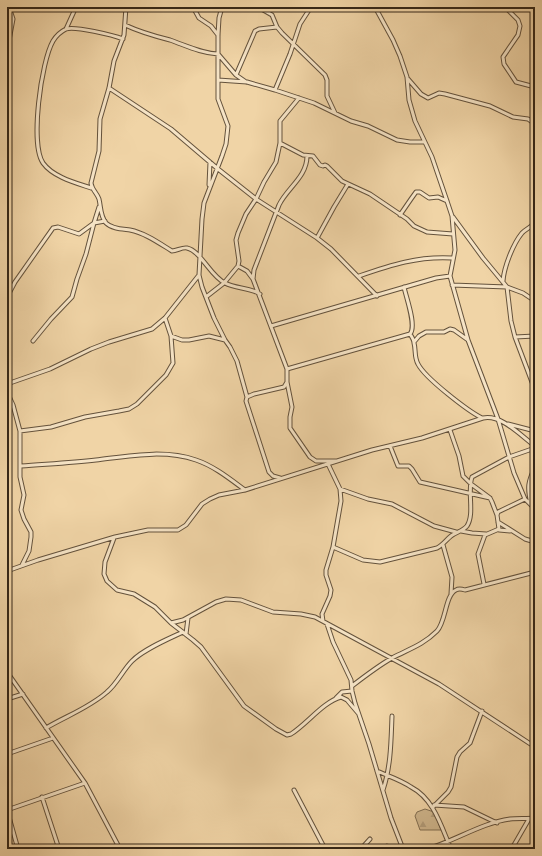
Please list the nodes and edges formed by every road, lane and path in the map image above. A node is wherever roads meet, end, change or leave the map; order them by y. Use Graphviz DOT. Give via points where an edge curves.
graph roads {
  1 [pos="9,7"];
  2 [pos="76,7"];
  3 [pos="126,7"];
  4 [pos="193,7"];
  5 [pos="222,7"];
  6 [pos="258,7"];
  7 [pos="311,7"];
  8 [pos="375,7"];
  9 [pos="505,7"];
  10 [pos="125,26"];
  11 [pos="277,27"];
  12 [pos="66,29"];
  13 [pos="218,35"];
  14 [pos="123,39"];
  15 [pos="293,44"];
  16 [pos="7,51"];
  17 [pos="218,54"];
  18 [pos="236,75"];
  19 [pos="407,77"];
  20 [pos="218,80"];
  21 [pos="247,82"];
  22 [pos="535,87"];
  23 [pos="109,88"];
  24 [pos="275,90"];
  25 [pos="299,98"];
  26 [pos="335,113"];
  27 [pos="535,124"];
  28 [pos="424,142"];
  29 [pos="280,143"];
  30 [pos="307,156"];
  31 [pos="210,162"];
  32 [pos="218,169"];
  33 [pos="348,184"];
  34 [pos="209,186"];
  35 [pos="91,188"];
  36 [pos="256,199"];
  37 [pos="447,201"];
  38 [pos="99,207"];
  39 [pos="277,213"];
  40 [pos="400,216"];
  41 [pos="452,216"];
  42 [pos="105,221"];
  43 [pos="94,223"];
  44 [pos="535,223"];
  45 [pos="453,234"];
  46 [pos="317,238"];
  47 [pos="200,258"];
  48 [pos="452,258"];
  49 [pos="238,266"];
  50 [pos="199,275"];
  51 [pos="359,276"];
  52 [pos="450,276"];
  53 [pos="253,279"];
  54 [pos="503,281"];
  55 [pos="224,283"];
  56 [pos="452,285"];
  57 [pos="404,287"];
  58 [pos="507,287"];
  59 [pos="260,294"];
  60 [pos="377,296"];
  61 [pos="7,297"];
  62 [pos="206,297"];
  63 [pos="535,301"];
  64 [pos="165,318"];
  65 [pos="271,326"];
  66 [pos="410,334"];
  67 [pos="171,336"];
  68 [pos="535,336"];
  69 [pos="515,337"];
  70 [pos="224,340"];
  71 [pos="468,340"];
  72 [pos="33,341"];
  73 [pos="414,342"];
  74 [pos="287,369"];
  75 [pos="287,382"];
  76 [pos="7,384"];
  77 [pos="535,390"];
  78 [pos="7,392"];
  79 [pos="247,397"];
  80 [pos="482,418"];
  81 [pos="498,419"];
  82 [pos="506,424"];
  83 [pos="450,430"];
  84 [pos="20,431"];
  85 [pos="535,432"];
  86 [pos="390,446"];
  87 [pos="535,447"];
  88 [pos="508,457"];
  89 [pos="338,461"];
  90 [pos="328,464"];
  91 [pos="20,466"];
  92 [pos="535,467"];
  93 [pos="280,478"];
  94 [pos="471,484"];
  95 [pos="340,489"];
  96 [pos="245,490"];
  97 [pos="470,495"];
  98 [pos="490,498"];
  99 [pos="524,499"];
  100 [pos="532,506"];
  101 [pos="535,513"];
  102 [pos="497,516"];
  103 [pos="498,522"];
  104 [pos="499,530"];
  105 [pos="461,531"];
  106 [pos="511,531"];
  107 [pos="456,532"];
  108 [pos="486,534"];
  109 [pos="115,538"];
  110 [pos="535,542"];
  111 [pos="443,545"];
  112 [pos="333,547"];
  113 [pos="22,565"];
  114 [pos="7,571"];
  115 [pos="535,572"];
  116 [pos="452,583"];
  117 [pos="484,584"];
  118 [pos="459,589"];
  119 [pos="451,596"];
  120 [pos="189,617"];
  121 [pos="323,622"];
  122 [pos="171,623"];
  123 [pos="327,624"];
  124 [pos="185,633"];
  125 [pos="391,658"];
  126 [pos="7,672"];
  127 [pos="352,686"];
  128 [pos="352,691"];
  129 [pos="23,694"];
  130 [pos="336,698"];
  131 [pos="7,699"];
  132 [pos="482,711"];
  133 [pos="358,713"];
  134 [pos="392,716"];
  135 [pos="46,728"];
  136 [pos="53,738"];
  137 [pos="535,747"];
  138 [pos="7,754"];
  139 [pos="377,771"];
  140 [pos="388,776"];
  141 [pos="85,783"];
  142 [pos="294,790"];
  143 [pos="383,790"];
  144 [pos="42,797"];
  145 [pos="433,806"];
  146 [pos="7,810"];
  147 [pos="535,818"];
  148 [pos="529,819"];
  149 [pos="497,823"];
  150 [pos="370,839"];
  151 [pos="448,842"];
  152 [pos="388,846"];
  153 [pos="18,849"];
  154 [pos="59,849"];
  155 [pos="120,849"];
  156 [pos="325,849"];
  157 [pos="361,849"];
  158 [pos="396,849"];
  159 [pos="403,849"];
  160 [pos="427,849"];
  161 [pos="451,849"];
  162 [pos="512,849"];
  1 -- 16 [label="street" via="13,19"];
  2 -- 12 [label="street"];
  3 -- 10 [label="street"];
  4 -- 13 [label="street" via="199,18 211,26"];
  5 -- 13 [label="street"];
  6 -- 11 [label="street" via="272,15"];
  7 -- 15 [label="street" via="300,24"];
  8 -- 19 [label="street" via="393,40"];
  9 -- 22 [label="street" via="518,20 520,26 518,34 503,57 504,64 518,83"];
  10 -- 14 [label="street"];
  10 -- 17 [label="street" via="198,51"];
  11 -- 15 [label="street"];
  11 -- 18 [label="street" via="255,31"];
  12 -- 14 [label="street" via="109,34"];
  12 -- 35 [label="street" via="53,40 46,59 39,104 38,149 48,168"];
  13 -- 17 [label="street"];
  14 -- 23 [label="street" via="114,61"];
  15 -- 24 [label="street"];
  15 -- 26 [label="street" via="327,78 327,96"];
  17 -- 18 [label="street"];
  17 -- 20 [label="street"];
  18 -- 21 [label="street"];
  19 -- 27 [label="street" via="421,94 428,98 439,93 445,94 490,106 513,117 528,119"];
  19 -- 28 [label="street" via="409,100"];
  20 -- 21 [label="street"];
  20 -- 32 [label="street" via="218,99 228,126 226,144"];
  21 -- 24 [label="street"];
  23 -- 31 [label="street" via="171,129"];
  23 -- 35 [label="street" via="100,119 99,151"];
  24 -- 25 [label="street"];
  25 -- 26 [label="street"];
  25 -- 29 [label="street" via="280,121"];
  26 -- 28 [label="street" via="397,140"];
  28 -- 37 [label="street" via="432,157"];
  29 -- 30 [label="street"];
  29 -- 36 [label="street" via="276,162"];
  30 -- 33 [label="street" via="313,156 320,165 326,165"];
  30 -- 39 [label="street" via="303,172 283,198"];
  31 -- 32 [label="street"];
  31 -- 34 [label="street"];
  32 -- 34 [label="street"];
  32 -- 36 [label="street"];
  33 -- 40 [label="street" via="370,194"];
  33 -- 46 [label="street"];
  34 -- 47 [label="street" via="204,203"];
  35 -- 38 [label="street" via="98,198"];
  36 -- 39 [label="street"];
  36 -- 49 [label="street" via="246,214 236,240"];
  37 -- 40 [label="street" via="438,197 429,198 416,192"];
  37 -- 41 [label="street"];
  38 -- 42 [label="street"];
  38 -- 43 [label="street"];
  39 -- 46 [label="street"];
  39 -- 53 [label="street" via="257,261"];
  40 -- 45 [label="street" via="427,232"];
  41 -- 45 [label="street"];
  41 -- 54 [label="street"];
  42 -- 43 [label="street"];
  42 -- 47 [label="street" via="111,226 144,235 172,251 188,249"];
  43 -- 61 [label="street" via="79,234 58,227 53,228"];
  43 -- 72 [label="street" via="72,297"];
  44 -- 54 [label="street" via="522,234 515,246 506,265"];
  45 -- 48 [label="street"];
  46 -- 51 [label="street"];
  47 -- 50 [label="street"];
  47 -- 55 [label="street"];
  48 -- 51 [label="street" via="413,260"];
  48 -- 52 [label="street"];
  49 -- 53 [label="street" via="247,271"];
  49 -- 55 [label="street"];
  50 -- 62 [label="street"];
  50 -- 64 [label="street"];
  51 -- 60 [label="street"];
  52 -- 56 [label="street"];
  52 -- 57 [label="street"];
  53 -- 59 [label="street"];
  54 -- 58 [label="street"];
  55 -- 59 [label="street"];
  55 -- 62 [label="street"];
  56 -- 58 [label="street"];
  56 -- 71 [label="street"];
  57 -- 60 [label="street"];
  57 -- 66 [label="street" via="413,324 413,331"];
  58 -- 63 [label="street"];
  58 -- 69 [label="street"];
  59 -- 65 [label="street"];
  60 -- 65 [label="street"];
  62 -- 70 [label="street"];
  64 -- 67 [label="street"];
  64 -- 76 [label="street" via="152,329 109,342 50,369"];
  65 -- 74 [label="street"];
  66 -- 73 [label="street"];
  66 -- 74 [label="street"];
  67 -- 70 [label="street" via="182,340 209,336"];
  67 -- 84 [label="street" via="171,367 133,406 50,427"];
  68 -- 69 [label="street"];
  69 -- 77 [label="street"];
  70 -- 79 [label="street" via="238,361"];
  71 -- 73 [label="street" via="450,329 444,332 426,332"];
  71 -- 81 [label="street"];
  73 -- 80 [label="street" via="416,360 425,373 468,410"];
  74 -- 75 [label="street"];
  75 -- 79 [label="street" via="284,387"];
  75 -- 89 [label="street" via="292,407 290,428 313,460"];
  78 -- 84 [label="street"];
  79 -- 93 [label="street" via="246,405 269,472"];
  80 -- 81 [label="street"];
  80 -- 83 [label="street"];
  81 -- 82 [label="street"];
  81 -- 88 [label="street"];
  82 -- 85 [label="street"];
  82 -- 87 [label="street"];
  83 -- 86 [label="street"];
  83 -- 94 [label="street" via="463,476"];
  84 -- 91 [label="street"];
  86 -- 89 [label="street"];
  86 -- 97 [label="street" via="398,466 409,466 420,482"];
  87 -- 88 [label="street"];
  88 -- 94 [label="street" via="472,477"];
  88 -- 99 [label="street"];
  89 -- 90 [label="street"];
  90 -- 93 [label="street"];
  90 -- 95 [label="street"];
  91 -- 96 [label="street" via="156,454 180,456 206,464"];
  91 -- 113 [label="street" via="24,495 21,510 31,532 29,551"];
  92 -- 100 [label="street" via="528,484"];
  93 -- 96 [label="street"];
  94 -- 97 [label="street"];
  94 -- 98 [label="street"];
  95 -- 107 [label="street" via="392,504 434,526"];
  95 -- 112 [label="street" via="341,501"];
  96 -- 109 [label="street" via="210,499 178,530 148,530"];
  97 -- 98 [label="street"];
  97 -- 105 [label="street" via="469,521"];
  98 -- 102 [label="street"];
  99 -- 100 [label="street"];
  99 -- 102 [label="street" via="498,512"];
  100 -- 101 [label="street"];
  102 -- 103 [label="street"];
  103 -- 104 [label="street"];
  103 -- 106 [label="street"];
  104 -- 106 [label="street"];
  104 -- 108 [label="street"];
  105 -- 107 [label="street"];
  105 -- 108 [label="street"];
  106 -- 110 [label="street"];
  107 -- 111 [label="street"];
  108 -- 117 [label="street" via="478,554"];
  109 -- 113 [label="street"];
  109 -- 122 [label="street" via="106,562 104,574 107,581 117,590 134,594 148,602"];
  111 -- 112 [label="street" via="425,552 380,562 363,560"];
  111 -- 116 [label="street"];
  112 -- 121 [label="street" via="326,570 331,590 322,614"];
  113 -- 114 [label="street"];
  115 -- 117 [label="street"];
  116 -- 118 [label="street"];
  116 -- 119 [label="street"];
  117 -- 118 [label="street" via="465,590"];
  118 -- 119 [label="street" via="454,590"];
  119 -- 125 [label="street" via="438,630 422,644"];
  120 -- 121 [label="street" via="216,602 231,599 241,600 273,612 315,617"];
  120 -- 122 [label="street"];
  120 -- 124 [label="street"];
  121 -- 123 [label="street"];
  122 -- 124 [label="street"];
  123 -- 125 [label="street"];
  123 -- 127 [label="street"];
  124 -- 130 [label="street" via="201,647 244,706 287,735 295,732"];
  124 -- 135 [label="street" via="142,653 108,692"];
  125 -- 127 [label="street"];
  125 -- 132 [label="street"];
  126 -- 129 [label="street"];
  127 -- 128 [label="street"];
  128 -- 130 [label="street" via="342,692"];
  128 -- 133 [label="street"];
  129 -- 131 [label="street"];
  129 -- 135 [label="street"];
  130 -- 133 [label="street" via="344,698"];
  132 -- 137 [label="street"];
  132 -- 145 [label="street" via="470,743 456,757 451,787"];
  133 -- 139 [label="street"];
  134 -- 140 [label="street"];
  135 -- 136 [label="street"];
  136 -- 138 [label="street"];
  136 -- 141 [label="street"];
  139 -- 140 [label="street"];
  139 -- 143 [label="street"];
  140 -- 143 [label="street"];
  140 -- 145 [label="street" via="413,787"];
  141 -- 144 [label="street"];
  141 -- 155 [label="street"];
  142 -- 156 [label="street"];
  143 -- 159 [label="street"];
  144 -- 146 [label="street"];
  144 -- 154 [label="street"];
  145 -- 149 [label="street" via="464,807"];
  145 -- 151 [label="street"];
  146 -- 153 [label="street"];
  147 -- 148 [label="street"];
  148 -- 149 [label="street" via="510,819"];
  148 -- 162 [label="street"];
  149 -- 151 [label="street"];
  150 -- 157 [label="street"];
  151 -- 160 [label="street"];
  151 -- 161 [label="street"];
  152 -- 158 [label="street"];
}
